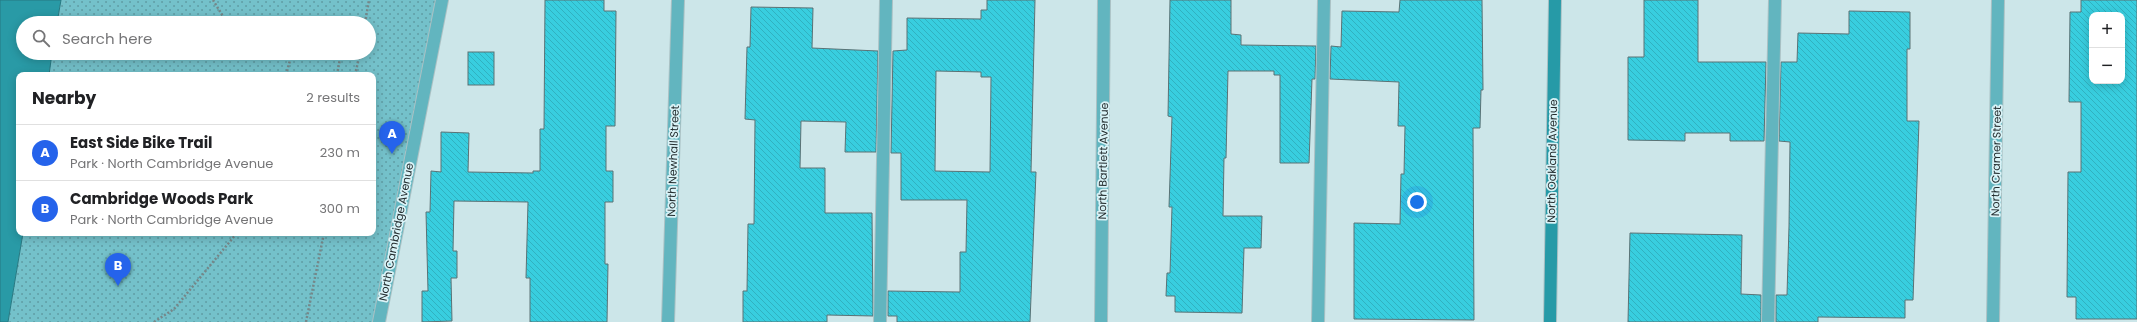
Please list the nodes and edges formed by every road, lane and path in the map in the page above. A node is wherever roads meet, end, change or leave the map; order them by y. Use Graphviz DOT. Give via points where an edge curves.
graph roads {
  1 [pos="213,0"];
  2 [pos="369,0"];
  3 [pos="442,0"];
  4 [pos="678,0"];
  5 [pos="886,0"];
  6 [pos="1104,0"];
  7 [pos="1324,0"];
  8 [pos="1555,0"];
  9 [pos="1775,0"];
  10 [pos="1998,0"];
  11 [pos="223,16"];
  12 [pos="366,16"];
  13 [pos="290,60"];
  14 [pos="340,60"];
  15 [pos="358,60"];
  16 [pos="287,72"];
  17 [pos="338,72"];
  18 [pos="356,72"];
  19 [pos="235,236"];
  20 [pos="323,236"];
  21 [pos="154,322"];
  22 [pos="306,322"];
  23 [pos="379,322"];
  24 [pos="668,322"];
  25 [pos="880,322"];
  26 [pos="1101,322"];
  27 [pos="1318,322"];
  28 [pos="1550,322"];
  29 [pos="1768,322"];
  30 [pos="1993,322"];
  1 -- 11 [label="path"];
  2 -- 12 [label="path"];
  3 -- 23 [label="street, North Cambridge Avenue"];
  4 -- 24 [label="street, North Newhall Street"];
  5 -- 25 [label="street"];
  6 -- 26 [label="street, North Bartlett Avenue"];
  7 -- 27 [label="street"];
  8 -- 28 [label="main road, North Oakland Avenue"];
  9 -- 29 [label="street"];
  10 -- 30 [label="street, North Cramer Street"];
  13 -- 16 [label="path"];
  14 -- 17 [label="path"];
  15 -- 18 [label="path"];
  19 -- 21 [label="path" via="174,309"];
  20 -- 22 [label="path"];
}
